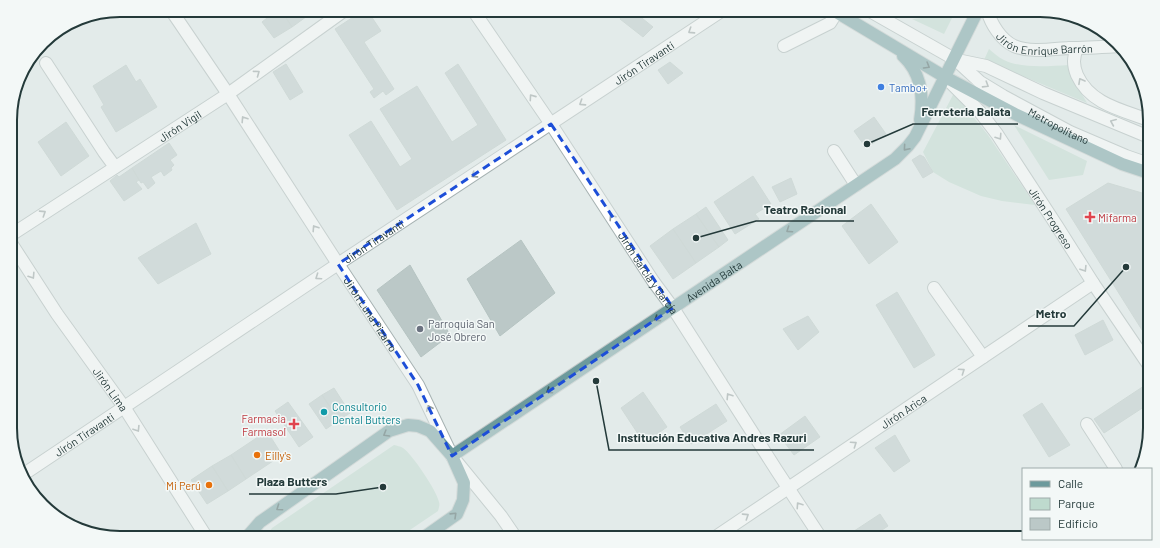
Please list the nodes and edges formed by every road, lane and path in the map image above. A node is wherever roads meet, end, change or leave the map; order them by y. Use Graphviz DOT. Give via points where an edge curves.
graph roads {
  1 [pos="176,17"];
  2 [pos="335,17"];
  3 [pos="477,17"];
  4 [pos="712,17"];
  5 [pos="832,17"];
  6 [pos="845,17"];
  7 [pos="880,17"];
  8 [pos="975,17"];
  9 [pos="990,17"];
  10 [pos="878,36"];
  11 [pos="784,46"];
  12 [pos="1112,46"];
  13 [pos="1077,48"];
  14 [pos="955,60"];
  15 [pos="46,63"];
  16 [pos="944,77"];
  17 [pos="228,94"];
  18 [pos="1143,118"];
  19 [pos="551,124"];
  20 [pos="916,134"];
  21 [pos="1143,135"];
  22 [pos="834,151"];
  23 [pos="1143,162"];
  24 [pos="115,167"];
  25 [pos="1143,171"];
  26 [pos="856,185"];
  27 [pos="17,230"];
  28 [pos="17,254"];
  29 [pos="338,264"];
  30 [pos="1093,283"];
  31 [pos="934,288"];
  32 [pos="673,308"];
  33 [pos="984,357"];
  34 [pos="1143,357"];
  35 [pos="124,407"];
  36 [pos="1087,424"];
  37 [pos="452,456"];
  38 [pos="1115,468"];
  39 [pos="27,472"];
  40 [pos="788,489"];
  41 [pos="203,531"];
  42 [pos="252,531"];
  43 [pos="433,531"];
  44 [pos="511,531"];
  45 [pos="725,531"];
  46 [pos="816,531"];
  1 -- 17 [label="street, Jirón Luna Pizarro"];
  17 -- 2 [label="street, Jirón Vigil, one-way"];
  19 -- 3 [label="street, Jirón García y García, one-way"];
  4 -- 19 [label="street, Jirón Tiravanti, one-way"];
  5 -- 11 [label="street" via="830,23"];
  6 -- 10 [label="main road"];
  7 -- 14 [label="street, Metropolitano"];
  8 -- 14 [label="main road, Avenida Balta"];
  9 -- 13 [label="street, Jirón Enrique Barrón" via="1000,35 1013,46 1031,50"];
  10 -- 16 [label="main road, one-way"];
  10 -- 20 [label="main road" via="905,58 916,74 922,102"];
  12 -- 13 [label="street, Jirón Enrique Barrón"];
  18 -- 13 [label="street, one-way" via="1117,109 1092,96 1081,82 1073,64"];
  14 -- 16 [label="main road, Avenida Balta"];
  21 -- 14 [label="street, Metropolitano, one-way" via="986,66"];
  14 -- 23 [label="street, Metropolitano, one-way" via="980,82 1009,100 1070,132"];
  15 -- 24 [label="street"];
  16 -- 20 [label="main road, Avenida Balta"];
  16 -- 25 [label="main road" via="1017,115 1122,164"];
  16 -- 30 [label="street, Jirón Progreso, one-way" via="997,134"];
  17 -- 24 [label="street, Jirón Vigil"];
  29 -- 17 [label="street, Jirón Luna Pizarro, one-way"];
  19 -- 29 [label="street, Jirón Tiravanti, one-way"];
  32 -- 19 [label="street, Jirón García y García, one-way"];
  20 -- 26 [label="main road, Avenida Balta, one-way" via="896,159"];
  22 -- 26 [label="street"];
  27 -- 24 [label="street, Jirón Vigil, one-way"];
  26 -- 32 [label="main road, Avenida Balta, one-way"];
  28 -- 35 [label="street, Jirón Lima, one-way"];
  29 -- 35 [label="street, Jirón Tiravanti, one-way"];
  37 -- 29 [label="street, Jirón Luna Pizarro, one-way" via="418,385"];
  30 -- 33 [label="street, Jirón Arica"];
  30 -- 34 [label="street, Jirón Progreso"];
  31 -- 33 [label="street"];
  32 -- 37 [label="main road, Avenida Balta, one-way"];
  40 -- 32 [label="street, Jirón García y García, one-way"];
  40 -- 33 [label="street, Jirón Arica, one-way"];
  35 -- 39 [label="street, Jirón Tiravanti"];
  35 -- 41 [label="street, Jirón Lima, one-way"];
  36 -- 38 [label="street"];
  37 -- 42 [label="main road, one-way" via="430,430 408,425 388,431 260,522"];
  43 -- 37 [label="main road, one-way" via="457,514 463,500 464,483"];
  37 -- 44 [label="street, Jirón Luna Pizarro"];
  45 -- 40 [label="street, Jirón Arica, one-way"];
  46 -- 40 [label="street, Jirón García y García, one-way"];
}
